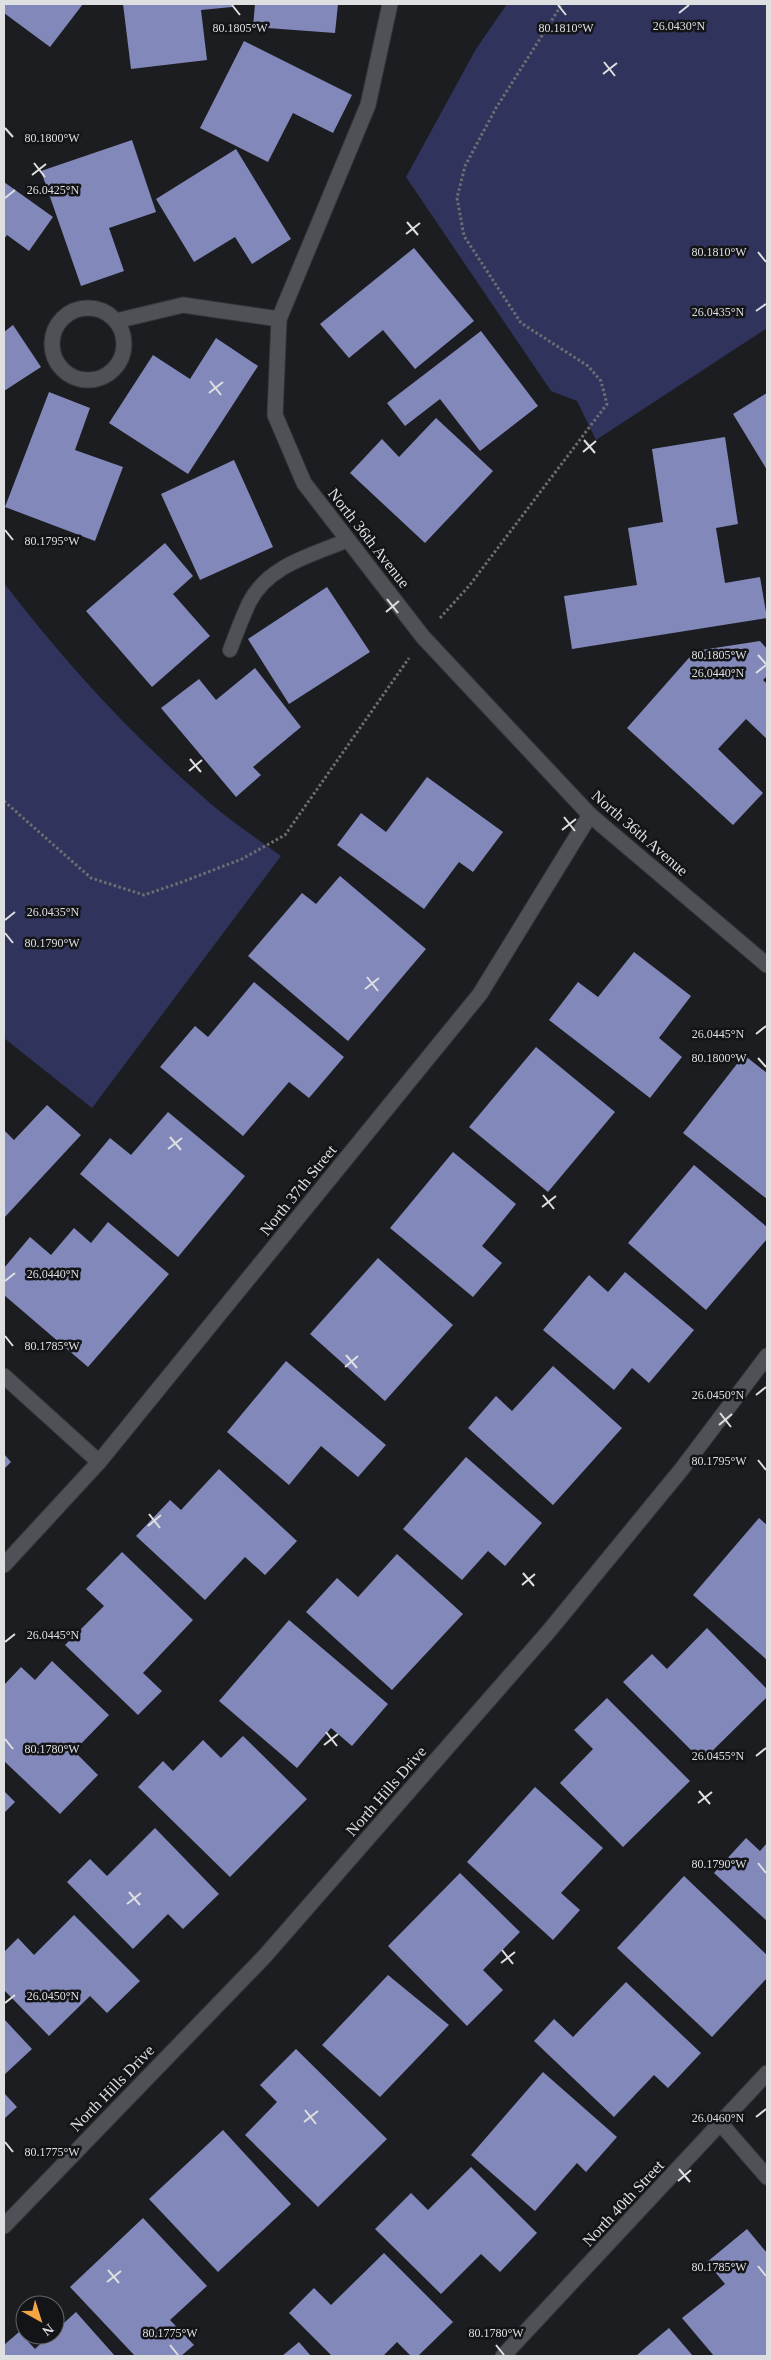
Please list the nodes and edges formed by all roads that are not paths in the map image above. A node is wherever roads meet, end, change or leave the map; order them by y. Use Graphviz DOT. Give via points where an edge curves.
graph roads {
  1 [pos="390,4"];
  2 [pos="280,319"];
  3 [pos="116,321"];
  4 [pos="348,540"];
  5 [pos="230,650"];
  6 [pos="590,814"];
  7 [pos="767,965"];
  8 [pos="767,1356"];
  9 [pos="4,1376"];
  10 [pos="99,1462"];
  11 [pos="4,1565"];
  12 [pos="767,2073"];
  13 [pos="721,2124"];
  14 [pos="767,2177"];
  15 [pos="4,2226"];
  16 [pos="503,2356"];
  1 -- 2 [label="street, North 36th Avenue" via="368,106"];
  2 -- 3 [label="street" via="183,305"];
  2 -- 4 [label="street, North 36th Avenue" via="275,415 304,483"];
  3 -- 3 [label="street" via="107,313 90,308 72,311 55,327 51,351 55,362 73,378 85,381 108,375 123,355 122,331"];
  4 -- 5 [label="lane" via="281,568 268,578 250,602"];
  4 -- 6 [label="street, North 36th Avenue" via="423,637"];
  6 -- 7 [label="street, North 36th Avenue"];
  6 -- 10 [label="street, North 37th Street" via="480,994"];
  8 -- 15 [label="street, North Hills Drive" via="681,1470 549,1631 264,1958"];
  9 -- 10 [label="street"];
  10 -- 11 [label="street, North 37th Street"];
  12 -- 13 [label="street, North 40th Street"];
  13 -- 14 [label="street"];
  13 -- 16 [label="street, North 40th Street"];
}
